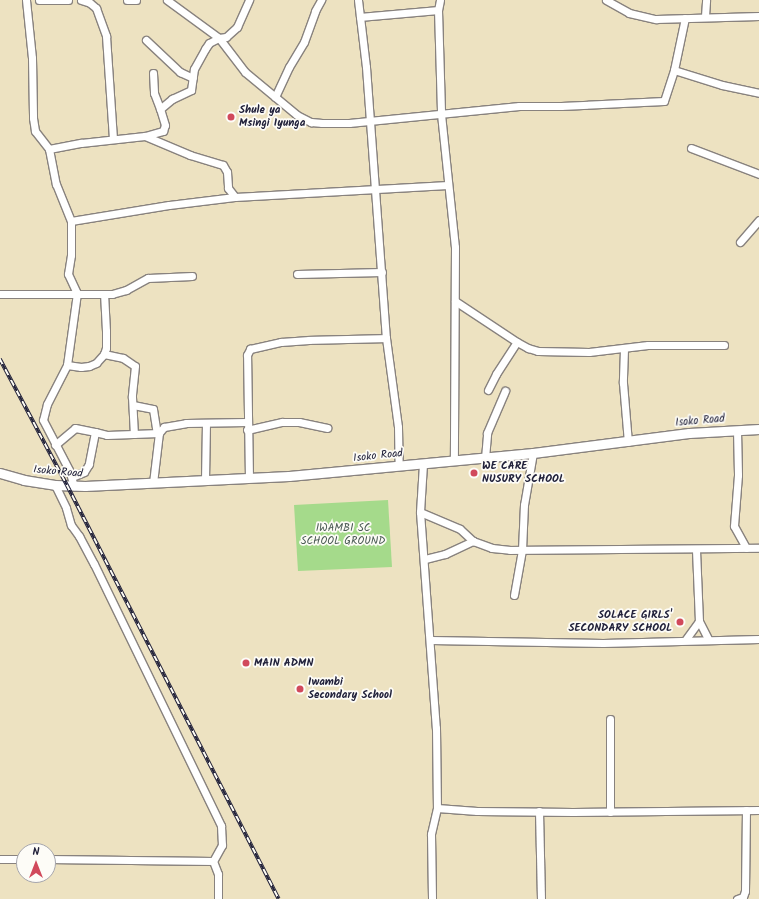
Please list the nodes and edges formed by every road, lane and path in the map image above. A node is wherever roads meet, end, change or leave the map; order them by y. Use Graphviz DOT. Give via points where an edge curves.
graph roads {
  1 [pos="26,0"];
  2 [pos="39,0"];
  3 [pos="68,0"];
  4 [pos="81,0"];
  5 [pos="127,0"];
  6 [pos="136,0"];
  7 [pos="167,0"];
  8 [pos="249,0"];
  9 [pos="321,0"];
  10 [pos="358,0"];
  11 [pos="440,0"];
  12 [pos="606,0"];
  13 [pos="706,0"];
  14 [pos="438,10"];
  15 [pos="705,16"];
  16 [pos="759,16"];
  17 [pos="360,17"];
  18 [pos="685,18"];
  19 [pos="219,38"];
  20 [pos="146,40"];
  21 [pos="674,70"];
  22 [pos="153,73"];
  23 [pos="193,78"];
  24 [pos="759,93"];
  25 [pos="275,97"];
  26 [pos="160,109"];
  27 [pos="441,114"];
  28 [pos="370,121"];
  29 [pos="145,136"];
  30 [pos="113,139"];
  31 [pos="691,148"];
  32 [pos="49,149"];
  33 [pos="759,174"];
  34 [pos="448,186"];
  35 [pos="375,190"];
  36 [pos="234,197"];
  37 [pos="759,220"];
  38 [pos="71,221"];
  39 [pos="740,242"];
  40 [pos="382,272"];
  41 [pos="297,274"];
  42 [pos="192,276"];
  43 [pos="77,293"];
  44 [pos="0,294"];
  45 [pos="104,294"];
  46 [pos="455,301"];
  47 [pos="386,338"];
  48 [pos="517,342"];
  49 [pos="724,345"];
  50 [pos="624,348"];
  51 [pos="104,354"];
  52 [pos="67,365"];
  53 [pos="488,390"];
  54 [pos="505,392"];
  55 [pos="133,405"];
  56 [pos="247,422"];
  57 [pos="206,423"];
  58 [pos="327,428"];
  59 [pos="759,429"];
  60 [pos="247,430"];
  61 [pos="738,430"];
  62 [pos="95,432"];
  63 [pos="158,433"];
  64 [pos="134,434"];
  65 [pos="628,442"];
  66 [pos="55,445"];
  67 [pos="533,453"];
  68 [pos="485,458"];
  69 [pos="454,461"];
  70 [pos="423,464"];
  71 [pos="399,466"];
  72 [pos="0,473"];
  73 [pos="249,478"];
  74 [pos="205,480"];
  75 [pos="73,482"];
  76 [pos="153,483"];
  77 [pos="55,485"];
  78 [pos="420,512"];
  79 [pos="473,541"];
  80 [pos="746,548"];
  81 [pos="759,548"];
  82 [pos="522,550"];
  83 [pos="696,550"];
  84 [pos="424,559"];
  85 [pos="514,595"];
  86 [pos="699,622"];
  87 [pos="759,638"];
  88 [pos="708,639"];
  89 [pos="431,640"];
  90 [pos="686,640"];
  91 [pos="610,719"];
  92 [pos="436,808"];
  93 [pos="746,810"];
  94 [pos="759,810"];
  95 [pos="539,811"];
  96 [pos="610,812"];
  97 [pos="1,858"];
  98 [pos="16,859"];
  99 [pos="56,859"];
  100 [pos="213,861"];
  101 [pos="433,898"];
  102 [pos="218,899"];
  103 [pos="541,899"];
  104 [pos="737,899"];
  1 -- 32 [label="street" via="32,58 32,118 35,131"];
  2 -- 3 [label="street"];
  4 -- 30 [label="street" via="96,8 104,29 111,86"];
  5 -- 6 [label="street"];
  7 -- 19 [label="street"];
  8 -- 19 [label="street" via="237,27 226,37"];
  9 -- 25 [label="street" via="312,16 304,42"];
  10 -- 17 [label="street"];
  11 -- 14 [label="street"];
  12 -- 18 [label="street" via="629,13 649,18"];
  13 -- 15 [label="street"];
  14 -- 17 [label="street"];
  14 -- 27 [label="street"];
  15 -- 16 [label="street"];
  15 -- 18 [label="street"];
  17 -- 28 [label="street"];
  18 -- 21 [label="street"];
  19 -- 23 [label="street" via="209,43 205,49 194,69"];
  19 -- 25 [label="street" via="245,72"];
  20 -- 23 [label="street" via="180,72"];
  21 -- 24 [label="street"];
  21 -- 27 [label="street" via="664,100 519,106"];
  22 -- 26 [label="street" via="154,93"];
  23 -- 26 [label="street" via="192,90 172,99"];
  25 -- 28 [label="street" via="296,115 311,122"];
  26 -- 29 [label="street" via="165,125 164,131"];
  27 -- 28 [label="street"];
  27 -- 34 [label="street"];
  28 -- 35 [label="street"];
  29 -- 30 [label="street"];
  29 -- 36 [label="street" via="190,155 223,165 227,172 228,188"];
  30 -- 32 [label="street"];
  31 -- 33 [label="street"];
  32 -- 38 [label="street" via="56,184"];
  34 -- 35 [label="street"];
  34 -- 46 [label="street" via="454,241"];
  35 -- 36 [label="street"];
  35 -- 40 [label="street"];
  36 -- 38 [label="street"];
  37 -- 39 [label="street"];
  38 -- 43 [label="street" via="68,274"];
  40 -- 41 [label="street"];
  40 -- 47 [label="street"];
  42 -- 45 [label="street" via="148,278 122,292"];
  43 -- 44 [label="street"];
  43 -- 45 [label="street"];
  43 -- 52 [label="street"];
  45 -- 51 [label="street"];
  46 -- 48 [label="street"];
  46 -- 69 [label="street"];
  47 -- 56 [label="street" via="338,338 281,342 253,347 247,355"];
  47 -- 71 [label="street" via="398,427"];
  48 -- 50 [label="street" via="528,348 552,352 589,352"];
  48 -- 53 [label="street"];
  49 -- 50 [label="street" via="648,345"];
  50 -- 65 [label="street" via="623,384"];
  51 -- 52 [label="street" via="96,363 89,366"];
  51 -- 55 [label="street" via="123,358 135,366"];
  52 -- 66 [label="street" via="44,414 44,424"];
  54 -- 68 [label="street" via="487,433"];
  55 -- 63 [label="street" via="153,409"];
  55 -- 64 [label="street"];
  56 -- 57 [label="street"];
  56 -- 60 [label="street"];
  57 -- 63 [label="street" via="171,425"];
  57 -- 74 [label="street"];
  58 -- 60 [label="street" via="299,422 282,422"];
  59 -- 61 [label="street, Isoko Road"];
  60 -- 73 [label="street"];
  61 -- 65 [label="street, Isoko Road"];
  61 -- 80 [label="street" via="734,526"];
  62 -- 64 [label="street" via="107,435"];
  62 -- 66 [label="street" via="75,428"];
  62 -- 75 [label="street" via="89,464"];
  63 -- 64 [label="street"];
  63 -- 76 [label="street"];
  65 -- 67 [label="street, Isoko Road"];
  66 -- 75 [label="street"];
  67 -- 68 [label="street, Isoko Road"];
  67 -- 82 [label="street" via="524,505"];
  68 -- 69 [label="street, Isoko Road"];
  69 -- 70 [label="street, Isoko Road"];
  70 -- 71 [label="street, Isoko Road"];
  70 -- 78 [label="street"];
  71 -- 73 [label="street, Isoko Road"];
  72 -- 77 [label="street, Isoko Road"];
  73 -- 74 [label="street, Isoko Road"];
  74 -- 76 [label="street, Isoko Road"];
  75 -- 76 [label="street, Isoko Road"];
  75 -- 77 [label="street, Isoko Road"];
  77 -- 100 [label="street" via="71,525 94,564 221,826 222,845"];
  78 -- 79 [label="street" via="460,529"];
  78 -- 84 [label="street"];
  79 -- 82 [label="street" via="499,549"];
  79 -- 84 [label="street" via="445,554"];
  80 -- 81 [label="street"];
  80 -- 83 [label="street"];
  82 -- 83 [label="street"];
  82 -- 85 [label="street"];
  83 -- 86 [label="street"];
  84 -- 89 [label="street"];
  86 -- 88 [label="street"];
  86 -- 90 [label="street"];
  87 -- 88 [label="street"];
  88 -- 90 [label="street"];
  89 -- 90 [label="street" via="603,643"];
  89 -- 92 [label="street" via="436,728"];
  91 -- 96 [label="street"];
  92 -- 95 [label="street"];
  92 -- 101 [label="street" via="431,828"];
  93 -- 94 [label="street"];
  93 -- 96 [label="street"];
  93 -- 104 [label="street" via="745,891 743,897"];
  95 -- 96 [label="street"];
  95 -- 103 [label="street"];
  97 -- 98 [label="street"];
  99 -- 100 [label="street"];
  100 -- 102 [label="street" via="218,874"];
}
